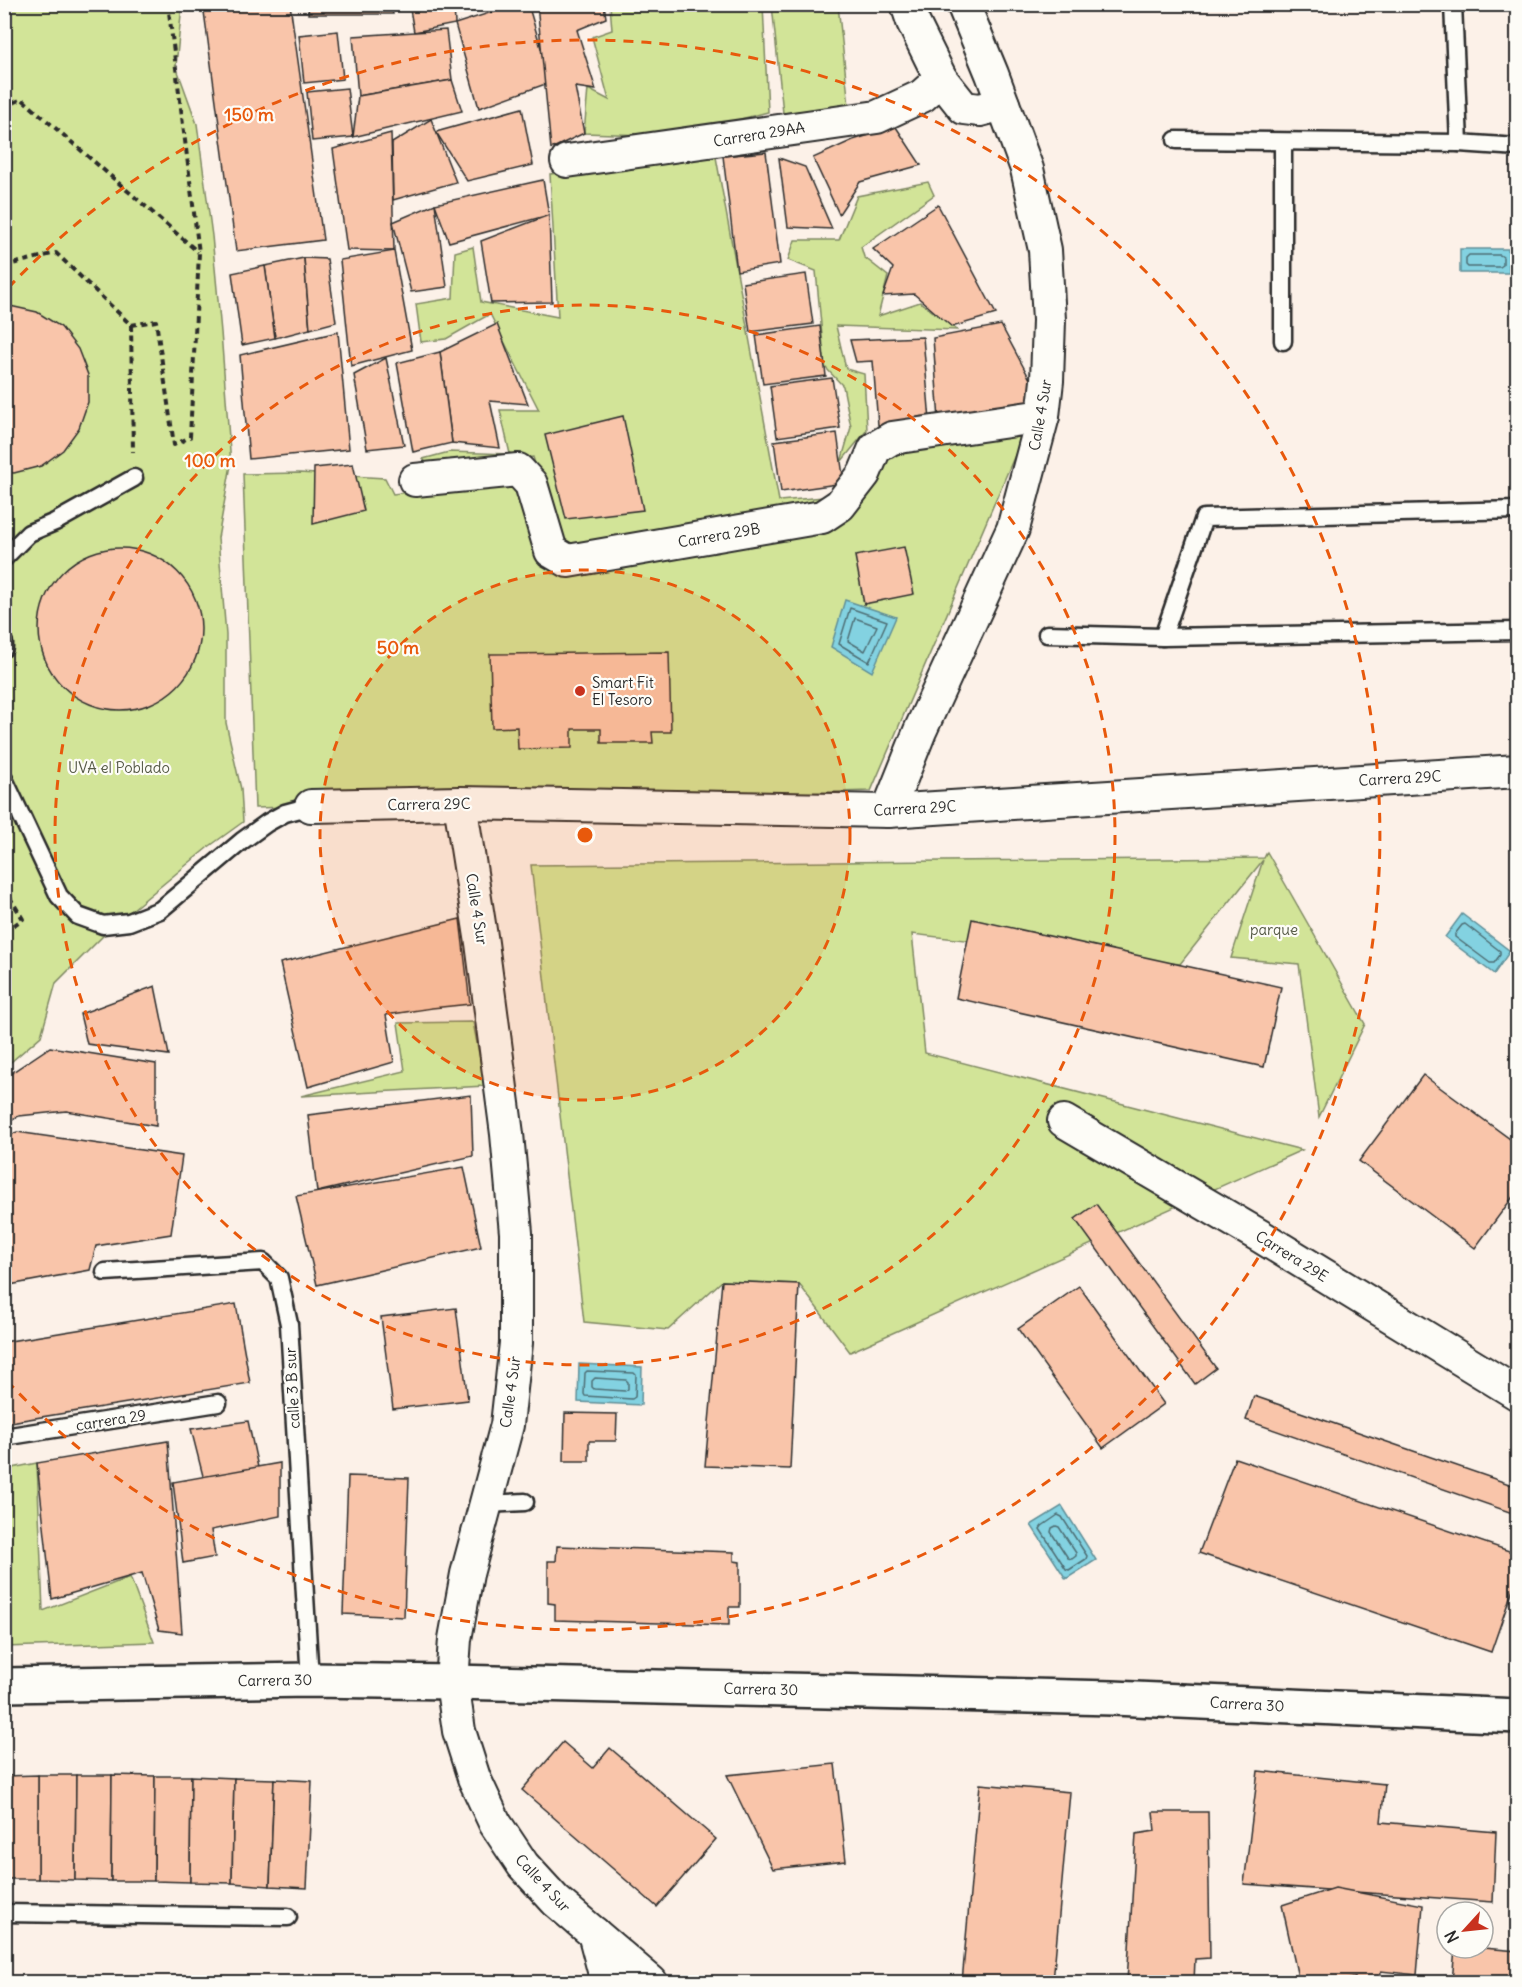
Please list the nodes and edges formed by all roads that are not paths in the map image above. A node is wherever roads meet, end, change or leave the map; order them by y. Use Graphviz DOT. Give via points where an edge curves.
graph roads {
  1 [pos="907,4"];
  2 [pos="963,4"];
  3 [pos="1453,4"];
  4 [pos="941,79"];
  5 [pos="1003,104"];
  6 [pos="1176,140"];
  7 [pos="1283,143"];
  8 [pos="1459,143"];
  9 [pos="1518,147"];
  10 [pos="567,161"];
  11 [pos="1283,341"];
  12 [pos="1043,416"];
  13 [pos="134,478"];
  14 [pos="416,480"];
  15 [pos="1518,510"];
  16 [pos="4,558"];
  17 [pos="1518,631"];
  18 [pos="1047,634"];
  19 [pos="1163,637"];
  20 [pos="4,643"];
  21 [pos="4,648"];
  22 [pos="1518,771"];
  23 [pos="4,779"];
  24 [pos="460,803"];
  25 [pos="311,806"];
  26 [pos="888,811"];
  27 [pos="1064,1121"];
  28 [pos="105,1272"];
  29 [pos="1518,1394"];
  30 [pos="218,1403"];
  31 [pos="4,1437"];
  32 [pos="525,1502"];
  33 [pos="486,1504"];
  34 [pos="310,1680"];
  35 [pos="452,1682"];
  36 [pos="4,1685"];
  37 [pos="1518,1716"];
  38 [pos="4,1913"];
  39 [pos="288,1917"];
  40 [pos="594,1933"];
  41 [pos="607,1983"];
  42 [pos="651,1983"];
  1 -- 4 [label="street"];
  2 -- 5 [label="street, Calle 4 Sur"];
  3 -- 8 [label="lane"];
  4 -- 5 [label="street" via="964,108 980,110"];
  4 -- 10 [label="street, Carrera 29AA" via="922,96 877,117"];
  5 -- 12 [label="street, Calle 4 Sur" via="1027,169 1045,250 1049,320"];
  6 -- 7 [label="lane"];
  7 -- 8 [label="lane"];
  7 -- 11 [label="lane"];
  8 -- 9 [label="lane"];
  12 -- 14 [label="street, Carrera 29B" via="892,438 875,448 864,474 840,505 822,517 568,561 551,550 531,484 518,470"];
  12 -- 26 [label="street, Calle 4 Sur" via="1013,529 920,731"];
  13 -- 16 [label="lane" via="29,533"];
  15 -- 19 [label="lane" via="1204,519"];
  17 -- 19 [label="lane"];
  18 -- 19 [label="lane"];
  20 -- 21 [label="lane"];
  22 -- 26 [label="street, Carrera 29C"];
  23 -- 25 [label="lane" via="59,896 78,916 103,925 129,922 160,910 267,823"];
  24 -- 25 [label="street, Carrera 29C"];
  24 -- 26 [label="street, Carrera 29C"];
  24 -- 33 [label="street, Calle 4 Sur" via="484,954 516,1233 516,1343 507,1425"];
  27 -- 29 [label="street, Carrera 29E"];
  28 -- 34 [label="lane, calle 3 B sur" via="263,1262 279,1278 289,1324"];
  30 -- 31 [label="lane, carrera 29"];
  32 -- 33 [label="lane"];
  33 -- 35 [label="street, Calle 4 Sur" via="466,1574"];
  34 -- 35 [label="street, Carrera 30"];
  34 -- 36 [label="street, Carrera 30"];
  35 -- 37 [label="street, Carrera 30" via="1113,1698"];
  35 -- 40 [label="street, Calle 4 Sur" via="459,1731 474,1778 495,1823 523,1865 556,1901"];
  38 -- 39 [label="lane"];
  40 -- 41 [label="street"];
  40 -- 42 [label="street, Calle 4 Sur"];
}
